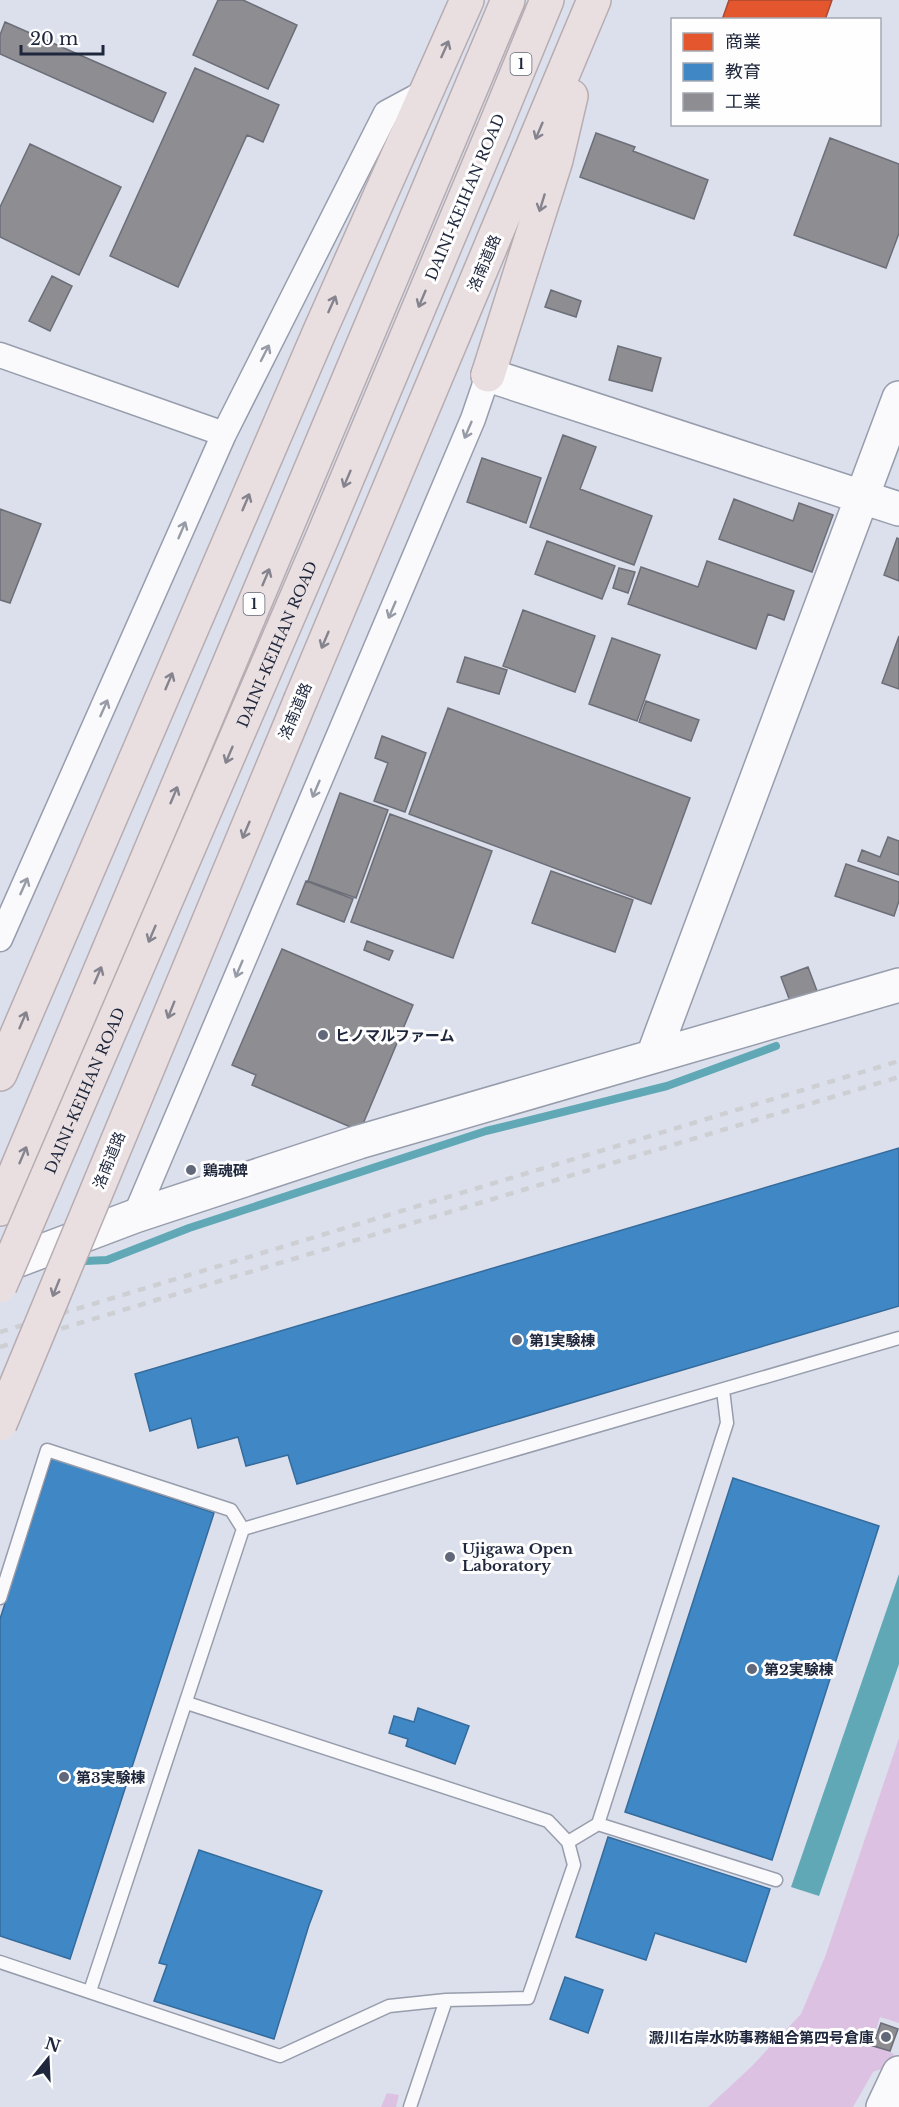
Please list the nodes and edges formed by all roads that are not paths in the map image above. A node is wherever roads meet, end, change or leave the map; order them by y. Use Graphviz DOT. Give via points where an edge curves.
graph roads {
  1 [pos="467,0"];
  2 [pos="508,0"];
  3 [pos="548,0"];
  4 [pos="593,2"];
  5 [pos="427,92"];
  6 [pos="0,355"];
  7 [pos="488,375"];
  8 [pos="899,398"];
  9 [pos="224,434"];
  10 [pos="862,497"];
  11 [pos="899,509"];
  12 [pos="0,939"];
  13 [pos="899,985"];
  14 [pos="653,1056"];
  15 [pos="0,1074"];
  16 [pos="0,1209"];
  17 [pos="135,1216"];
  18 [pos="0,1267"];
  19 [pos="0,1286"];
  20 [pos="899,1338"];
  21 [pos="723,1390"];
  22 [pos="0,1424"];
  23 [pos="243,1528"];
  24 [pos="0,1598"];
  25 [pos="187,1703"];
  26 [pos="598,1824"];
  27 [pos="568,1842"];
  28 [pos="776,1880"];
  29 [pos="0,1962"];
  30 [pos="90,1991"];
  31 [pos="446,2000"];
  32 [pos="899,2073"];
  33 [pos="410,2107"];
  34 [pos="883,2107"];
  5 -- 1 [label="highway, one-way"];
  16 -- 2 [label="highway, 1, one-way"];
  3 -- 19 [label="highway, DAINI-KEIHAN ROAD / 1, one-way, bridge" via="323,536"];
  4 -- 7 [label="highway, one-way" via="556,160"];
  4 -- 22 [label="highway, 洛南道路, one-way, bridge"];
  9 -- 5 [label="street, one-way" via="386,113"];
  15 -- 5 [label="highway, one-way"];
  6 -- 9 [label="street"];
  7 -- 10 [label="street"];
  7 -- 17 [label="street, one-way" via="464,441"];
  8 -- 10 [label="street"];
  12 -- 9 [label="street, one-way"];
  10 -- 11 [label="street"];
  10 -- 14 [label="street"];
  13 -- 14 [label="street"];
  14 -- 17 [label="street" via="359,1142"];
  17 -- 18 [label="street"];
  20 -- 21 [label="lane"];
  21 -- 23 [label="lane"];
  21 -- 26 [label="lane" via="727,1423"];
  23 -- 24 [label="lane" via="231,1510 47,1450"];
  23 -- 25 [label="lane"];
  25 -- 27 [label="lane" via="548,1821"];
  25 -- 30 [label="lane"];
  26 -- 27 [label="lane"];
  26 -- 28 [label="lane"];
  27 -- 31 [label="lane" via="574,1865 528,1998"];
  29 -- 30 [label="lane"];
  30 -- 31 [label="lane" via="280,2056 389,2006"];
  31 -- 33 [label="lane"];
  32 -- 34 [label="street"];
}
